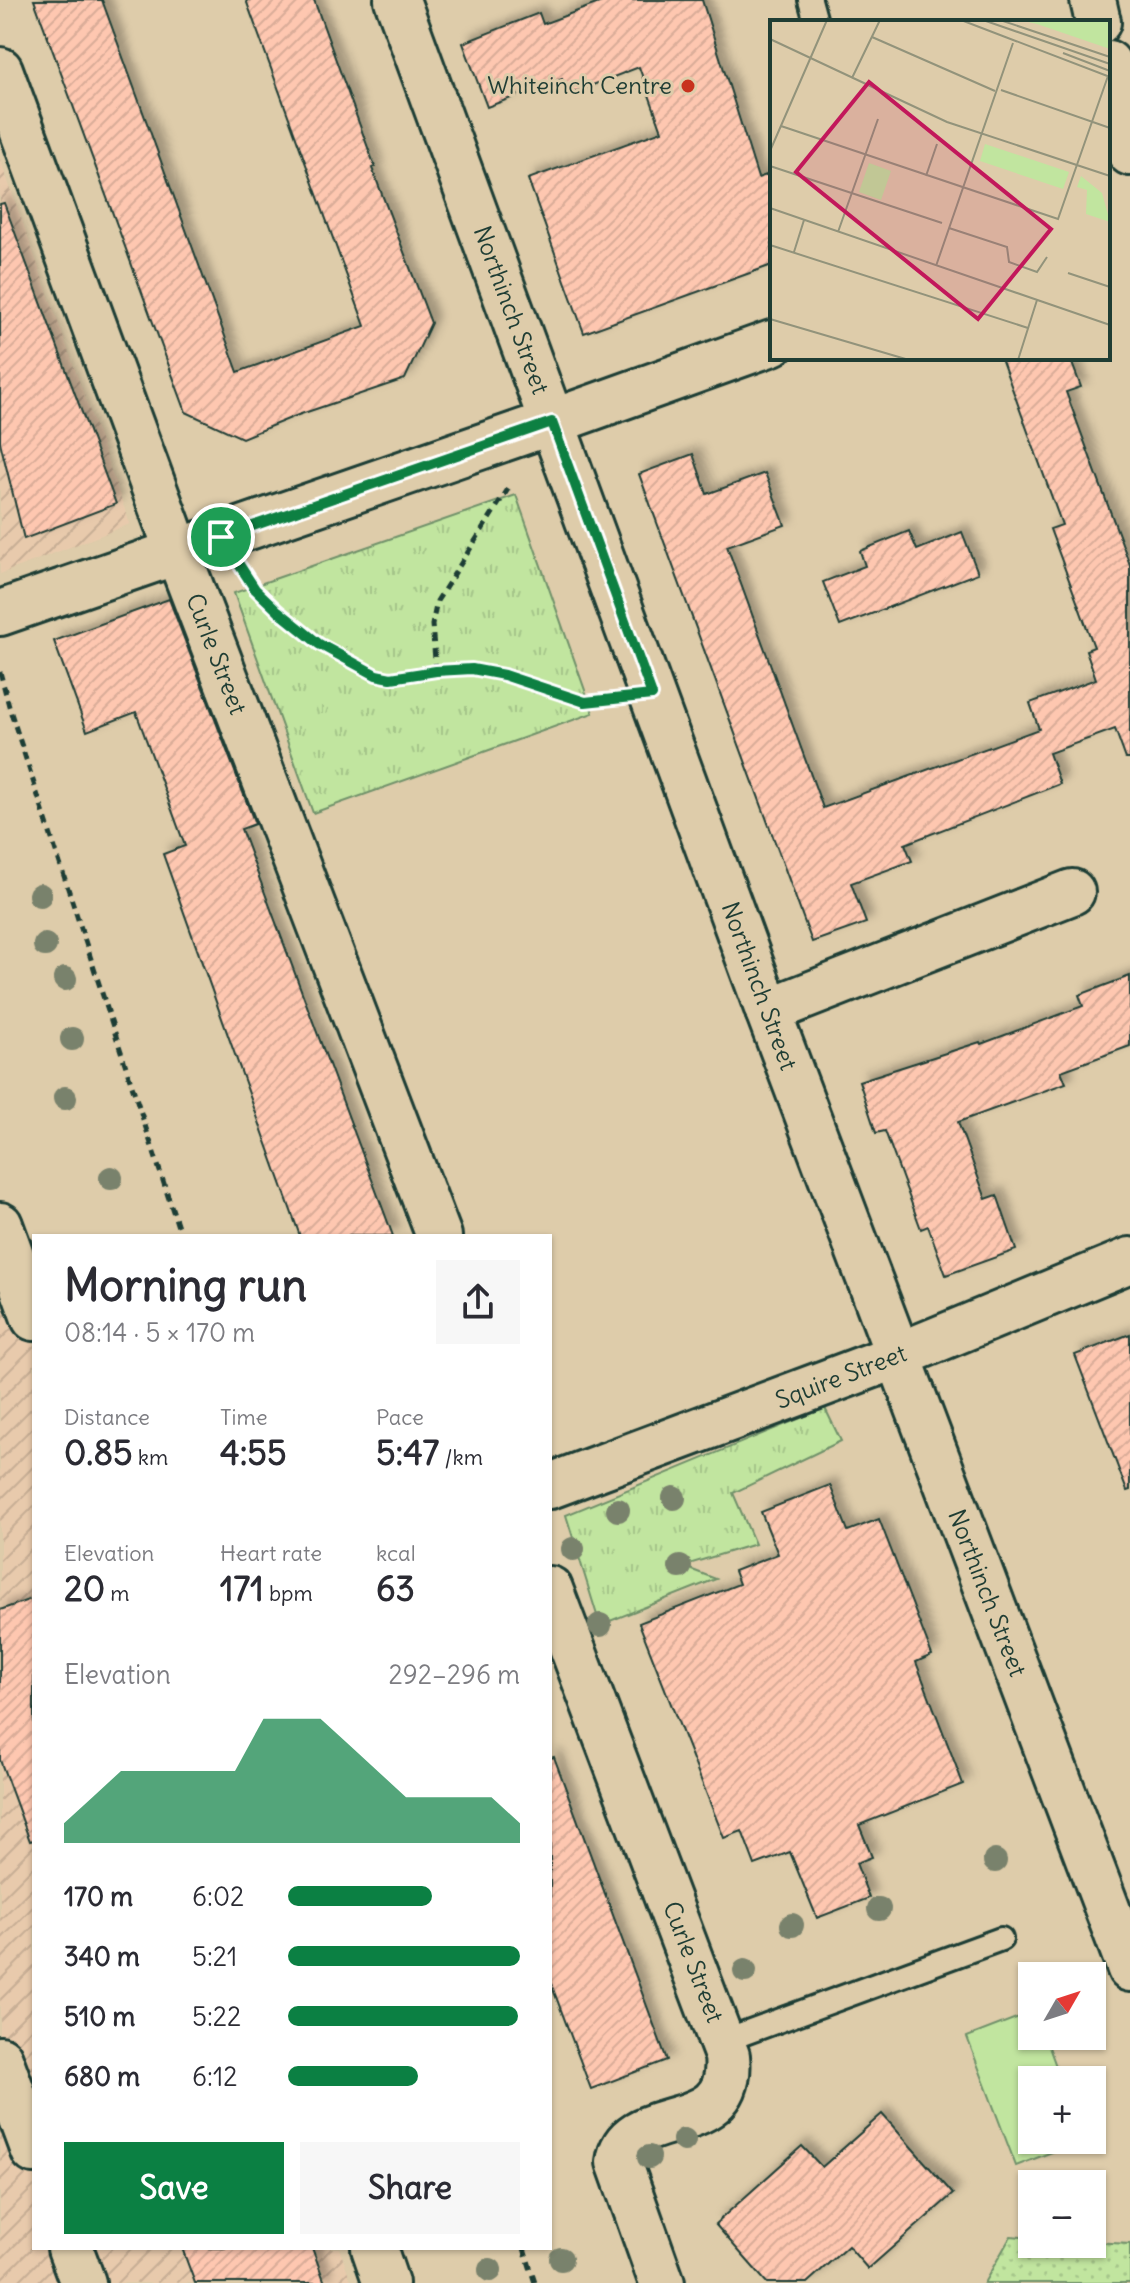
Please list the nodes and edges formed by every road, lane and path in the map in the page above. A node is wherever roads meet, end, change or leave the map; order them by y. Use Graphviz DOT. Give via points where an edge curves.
graph roads {
  1 [pos="397,0"];
  2 [pos="810,0"];
  3 [pos="1093,0"];
  4 [pos="815,20"];
  5 [pos="1098,20"];
  6 [pos="0,70"];
  7 [pos="1110,71"];
  8 [pos="1130,153"];
  9 [pos="770,344"];
  10 [pos="552,422"];
  11 [pos="512,482"];
  12 [pos="221,537"];
  13 [pos="178,553"];
  14 [pos="0,613"];
  15 [pos="436,671"];
  16 [pos="0,672"];
  17 [pos="652,695"];
  18 [pos="1072,892"];
  19 [pos="768,1011"];
  20 [pos="0,1225"];
  21 [pos="180,1234"];
  22 [pos="438,1234"];
  23 [pos="1130,1260"];
  24 [pos="32,1313"];
  25 [pos="897,1356"];
  26 [pos="552,1485"];
  27 [pos="552,1594"];
  28 [pos="1001,1939"];
  29 [pos="1130,1969"];
  30 [pos="723,2041"];
  31 [pos="0,2059"];
  32 [pos="32,2146"];
  33 [pos="71,2250"];
  34 [pos="375,2250"];
  35 [pos="525,2250"];
  36 [pos="83,2283"];
  37 [pos="386,2283"];
  38 [pos="535,2283"];
  39 [pos="662,2283"];
  1 -- 10 [label="street, Northinch Street"];
  2 -- 4 [label="lane"];
  3 -- 5 [label="street"];
  6 -- 13 [label="street, Curle Street"];
  7 -- 8 [label="street"];
  9 -- 10 [label="street"];
  10 -- 12 [label="street"];
  10 -- 17 [label="street, Northinch Street"];
  11 -- 15 [label="path" via="437,601 432,625"];
  12 -- 13 [label="street"];
  12 -- 15 [label="path" via="255,589 342,659 391,678"];
  13 -- 14 [label="street"];
  13 -- 22 [label="street, Curle Street"];
  15 -- 17 [label="path" via="489,671 585,702"];
  16 -- 21 [label="path"];
  17 -- 19 [label="street, Northinch Street"];
  18 -- 19 [label="street"];
  19 -- 25 [label="street, Northinch Street"];
  20 -- 24 [label="street"];
  23 -- 25 [label="street, Squire Street"];
  25 -- 26 [label="street, Squire Street"];
  25 -- 29 [label="street, Northinch Street"];
  27 -- 30 [label="street, Curle Street"];
  28 -- 30 [label="lane"];
  30 -- 39 [label="street, Curle Street" via="729,2074 713,2104 635,2134 621,2150 619,2162"];
  31 -- 32 [label="street"];
  33 -- 36 [label="street"];
  34 -- 37 [label="street"];
  35 -- 38 [label="path"];
}
